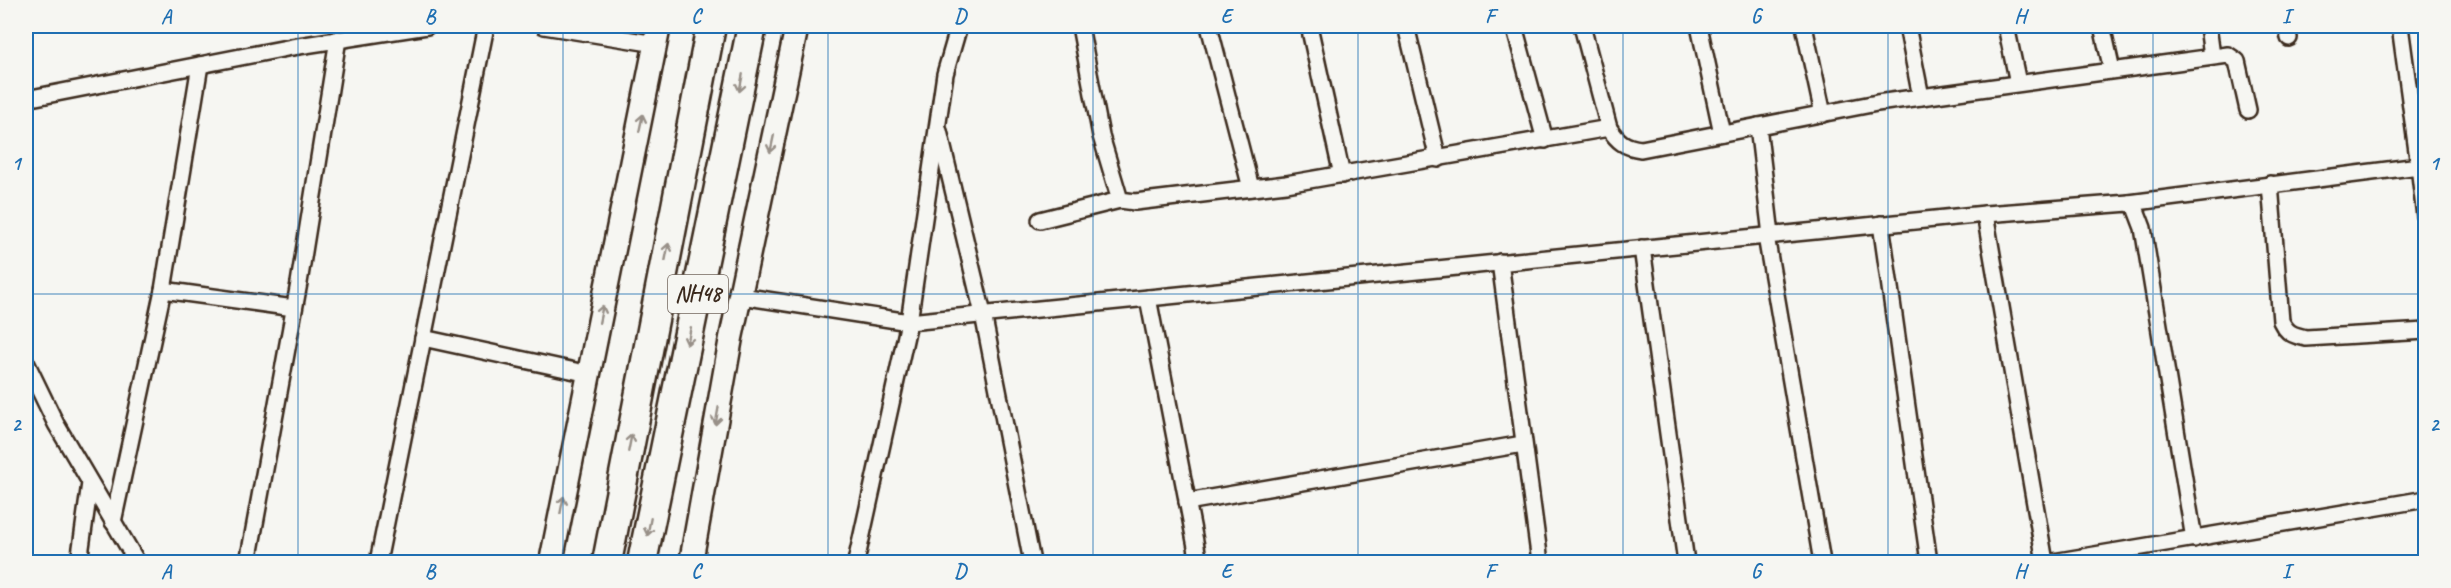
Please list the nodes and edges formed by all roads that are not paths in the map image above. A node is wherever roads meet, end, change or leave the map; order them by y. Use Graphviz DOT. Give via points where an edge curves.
graph roads {
  1 [pos="427,26"];
  2 [pos="486,26"];
  3 [pos="544,26"];
  4 [pos="711,26"];
  5 [pos="752,26"];
  6 [pos="797,26"];
  7 [pos="959,26"];
  8 [pos="1080,26"];
  9 [pos="1209,26"];
  10 [pos="1309,26"];
  11 [pos="1406,26"];
  12 [pos="1515,26"];
  13 [pos="1582,26"];
  14 [pos="1699,26"];
  15 [pos="1804,26"];
  16 [pos="1907,26"];
  17 [pos="2006,26"];
  18 [pos="2102,26"];
  19 [pos="2208,26"];
  20 [pos="2400,26"];
  21 [pos="657,35"];
  22 [pos="338,39"];
  23 [pos="2212,56"];
  24 [pos="200,65"];
  25 [pos="2112,70"];
  26 [pos="2018,83"];
  27 [pos="1921,97"];
  28 [pos="26,99"];
  29 [pos="2248,110"];
  30 [pos="1823,114"];
  31 [pos="938,123"];
  32 [pos="1758,126"];
  33 [pos="1609,128"];
  34 [pos="1722,133"];
  35 [pos="1545,140"];
  36 [pos="1438,159"];
  37 [pos="2419,166"];
  38 [pos="1342,175"];
  39 [pos="2270,184"];
  40 [pos="1251,188"];
  41 [pos="1120,200"];
  42 [pos="2129,203"];
  43 [pos="1985,214"];
  44 [pos="1040,220"];
  45 [pos="1881,224"];
  46 [pos="2426,225"];
  47 [pos="1768,235"];
  48 [pos="1642,248"];
  49 [pos="1500,262"];
  50 [pos="163,290"];
  51 [pos="741,296"];
  52 [pos="1148,298"];
  53 [pos="294,308"];
  54 [pos="983,314"];
  55 [pos="909,321"];
  56 [pos="2426,331"];
  57 [pos="423,338"];
  58 [pos="26,362"];
  59 [pos="589,374"];
  60 [pos="1524,444"];
  61 [pos="90,483"];
  62 [pos="2426,499"];
  63 [pos="1187,502"];
  64 [pos="113,522"];
  65 [pos="2194,538"];
  66 [pos="78,562"];
  67 [pos="137,562"];
  68 [pos="248,562"];
  69 [pos="378,562"];
  70 [pos="551,562"];
  71 [pos="607,562"];
  72 [pos="642,562"];
  73 [pos="691,562"];
  74 [pos="856,562"];
  75 [pos="1032,562"];
  76 [pos="1199,562"];
  77 [pos="1540,562"];
  78 [pos="1686,562"];
  79 [pos="1822,562"];
  80 [pos="1929,562"];
  81 [pos="2045,562"];
  82 [pos="2052,562"];
  1 -- 22 [label="street"];
  2 -- 57 [label="street"];
  3 -- 21 [label="street"];
  71 -- 4 [label="highway, NH48, one-way"];
  5 -- 72 [label="highway, NH48, one-way"];
  6 -- 51 [label="main road, one-way"];
  7 -- 31 [label="street" via="945,74"];
  8 -- 41 [label="street" via="1101,136"];
  9 -- 40 [label="street"];
  10 -- 38 [label="street"];
  11 -- 36 [label="street"];
  12 -- 35 [label="street"];
  13 -- 33 [label="street"];
  14 -- 34 [label="street"];
  15 -- 30 [label="street"];
  16 -- 27 [label="street"];
  17 -- 26 [label="street"];
  18 -- 25 [label="street"];
  19 -- 23 [label="street"];
  20 -- 37 [label="street"];
  59 -- 21 [label="main road, one-way"];
  22 -- 24 [label="street"];
  22 -- 53 [label="street"];
  23 -- 25 [label="street"];
  23 -- 29 [label="street" via="2228,55 2237,61"];
  24 -- 28 [label="street"];
  24 -- 50 [label="street"];
  25 -- 26 [label="street"];
  26 -- 27 [label="street"];
  27 -- 30 [label="street"];
  30 -- 32 [label="street"];
  31 -- 54 [label="street"];
  31 -- 55 [label="street"];
  32 -- 34 [label="street"];
  32 -- 47 [label="street"];
  33 -- 34 [label="street" via="1628,147 1641,149"];
  33 -- 35 [label="street"];
  35 -- 36 [label="street"];
  36 -- 38 [label="street"];
  37 -- 39 [label="street"];
  37 -- 46 [label="street"];
  38 -- 40 [label="street"];
  39 -- 42 [label="street"];
  39 -- 56 [label="street" via="2281,321 2285,330 2306,338"];
  40 -- 41 [label="street" via="1135,202"];
  41 -- 44 [label="street"];
  42 -- 43 [label="street"];
  42 -- 65 [label="street" via="2142,228"];
  43 -- 45 [label="street"];
  43 -- 81 [label="street"];
  45 -- 47 [label="street"];
  45 -- 80 [label="street"];
  47 -- 48 [label="street"];
  47 -- 79 [label="street"];
  48 -- 49 [label="street"];
  48 -- 78 [label="street"];
  49 -- 52 [label="street"];
  49 -- 60 [label="street"];
  50 -- 53 [label="street"];
  50 -- 64 [label="street"];
  51 -- 55 [label="street"];
  51 -- 73 [label="main road, one-way"];
  52 -- 54 [label="street"];
  52 -- 63 [label="street"];
  53 -- 68 [label="street"];
  54 -- 55 [label="street"];
  54 -- 75 [label="street"];
  55 -- 74 [label="street"];
  57 -- 59 [label="street"];
  57 -- 69 [label="street"];
  58 -- 61 [label="street"];
  70 -- 59 [label="main road, one-way"];
  60 -- 63 [label="street"];
  60 -- 77 [label="street"];
  61 -- 64 [label="street"];
  61 -- 66 [label="street"];
  62 -- 65 [label="street"];
  63 -- 76 [label="street"];
  64 -- 67 [label="street"];
  65 -- 82 [label="street"];
}
